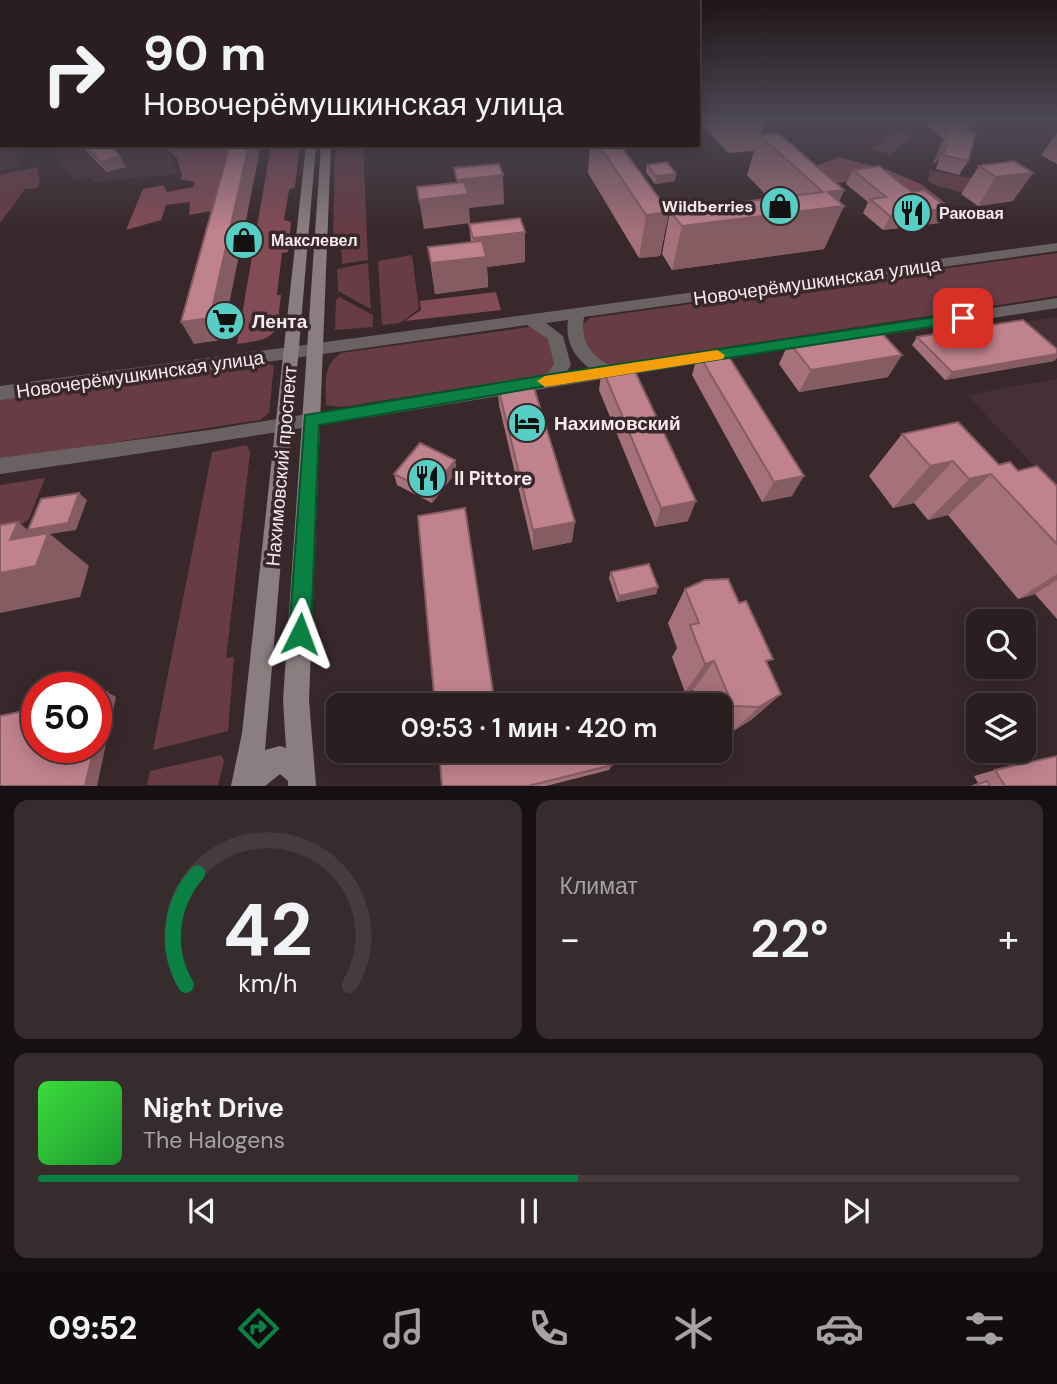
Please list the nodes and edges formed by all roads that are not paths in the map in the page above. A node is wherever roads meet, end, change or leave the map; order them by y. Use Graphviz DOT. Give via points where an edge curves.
graph roads {
  1 [pos="310,158"];
  2 [pos="325,158"];
  3 [pos="1057,247"];
  4 [pos="1057,303"];
  5 [pos="577,314"];
  6 [pos="530,320"];
  7 [pos="315,350"];
  8 [pos="292,353"];
  9 [pos="610,371"];
  10 [pos="552,380"];
  11 [pos="0,393"];
  12 [pos="311,420"];
  13 [pos="286,424"];
  14 [pos="0,466"];
  15 [pos="302,781"];
  16 [pos="246,786"];
  1 -- 8 [label="main road, Нахимовский проспект"];
  2 -- 7 [label="main road, Нахимовский проспект"];
  3 -- 5 [label="street, Новочерёмушкинская улица"];
  4 -- 9 [label="street"];
  5 -- 6 [label="street, Новочерёмушкинская улица"];
  5 -- 9 [label="street" via="575,333 584,357"];
  6 -- 7 [label="street, Новочерёмушкинская улица"];
  6 -- 10 [label="street" via="555,336 563,365"];
  7 -- 8 [label="street, Новочерёмушкинская улица"];
  7 -- 12 [label="main road, Нахимовский проспект"];
  8 -- 11 [label="street, Новочерёмушкинская улица"];
  8 -- 13 [label="main road, Нахимовский проспект"];
  9 -- 10 [label="street"];
  10 -- 12 [label="street"];
  12 -- 13 [label="street"];
  12 -- 15 [label="main road, Нахимовский проспект" via="296,700"];
  13 -- 14 [label="street"];
  13 -- 16 [label="main road, Нахимовский проспект"];
  15 -- 16 [label="main road" via="293,764 281,759 269,761"];
}
